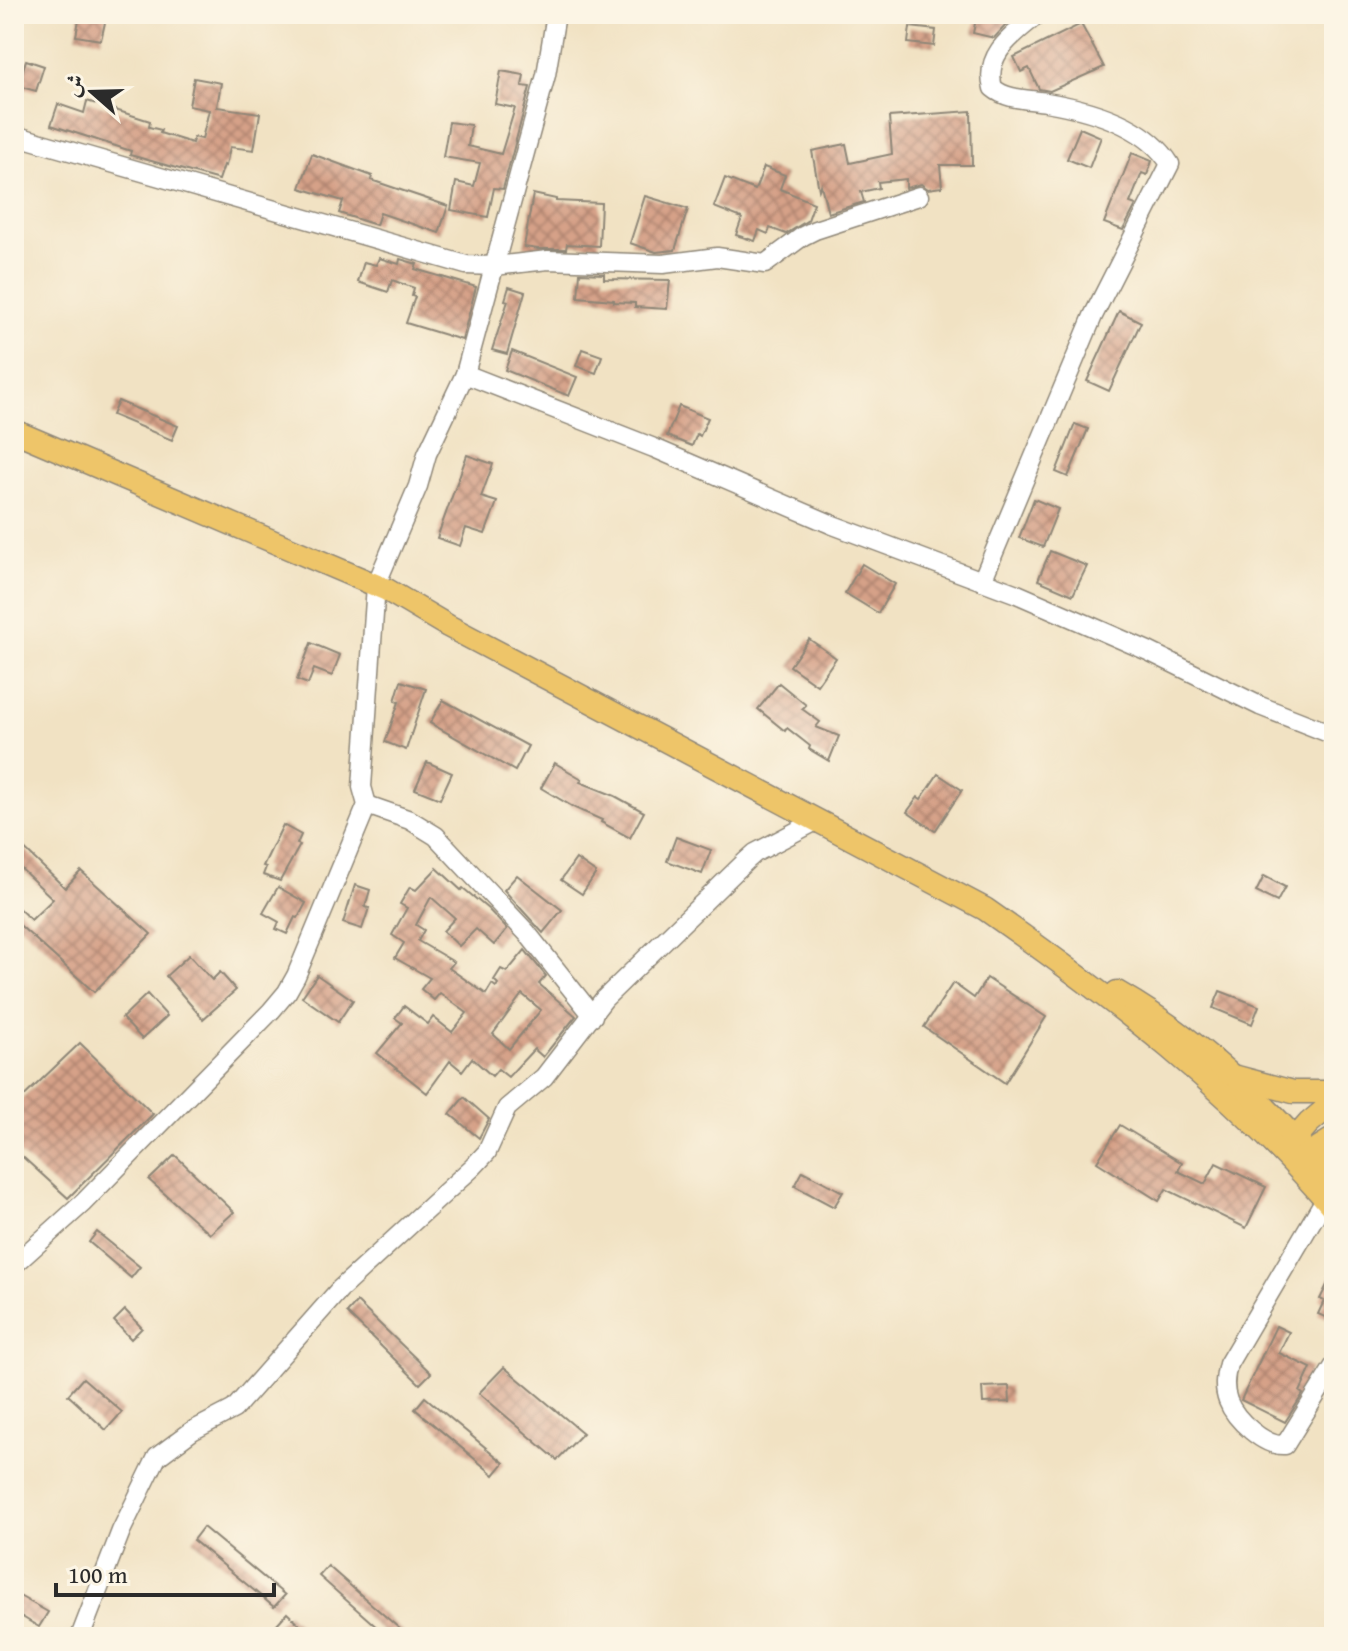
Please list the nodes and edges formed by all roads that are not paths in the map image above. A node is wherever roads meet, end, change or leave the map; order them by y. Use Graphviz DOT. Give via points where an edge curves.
graph roads {
  1 [pos="556,14"];
  2 [pos="1038,14"];
  3 [pos="14,135"];
  4 [pos="919,196"];
  5 [pos="494,266"];
  6 [pos="465,374"];
  7 [pos="14,431"];
  8 [pos="982,581"];
  9 [pos="376,585"];
  10 [pos="1334,735"];
  11 [pos="367,805"];
  12 [pos="818,820"];
  13 [pos="1050,954"];
  14 [pos="593,1016"];
  15 [pos="1230,1075"];
  16 [pos="1334,1092"];
  17 [pos="1334,1102"];
  18 [pos="1334,1138"];
  19 [pos="1296,1151"];
  20 [pos="1331,1197"];
  21 [pos="14,1265"];
  22 [pos="1334,1366"];
  23 [pos="80,1637"];
  1 -- 5 [label="street" via="546,75"];
  2 -- 8 [label="street" via="997,52 993,88 1004,95 1084,108 1152,141 1170,164 1093,316"];
  3 -- 5 [label="street" via="466,265"];
  4 -- 5 [label="street" via="815,230 765,264 717,257 663,264 548,260"];
  5 -- 6 [label="street"];
  6 -- 8 [label="street"];
  6 -- 9 [label="street"];
  7 -- 9 [label="main road"];
  8 -- 10 [label="street"];
  9 -- 11 [label="street" via="362,787"];
  9 -- 12 [label="main road"];
  11 -- 14 [label="street" via="436,836 527,933"];
  11 -- 21 [label="street" via="287,992 83,1203"];
  12 -- 13 [label="main road" via="985,909"];
  12 -- 14 [label="street" via="755,853 622,980"];
  13 -- 15 [label="main road" via="1150,1011"];
  13 -- 19 [label="main road"];
  14 -- 23 [label="street" via="544,1077 507,1108 480,1160 340,1289 234,1409 157,1457"];
  15 -- 16 [label="main road" via="1282,1090"];
  15 -- 19 [label="main road"];
  17 -- 19 [label="main road"];
  18 -- 19 [label="main road"];
  19 -- 20 [label="main road"];
  20 -- 22 [label="street" via="1228,1364 1228,1401 1255,1433 1273,1445 1285,1445"];
}
